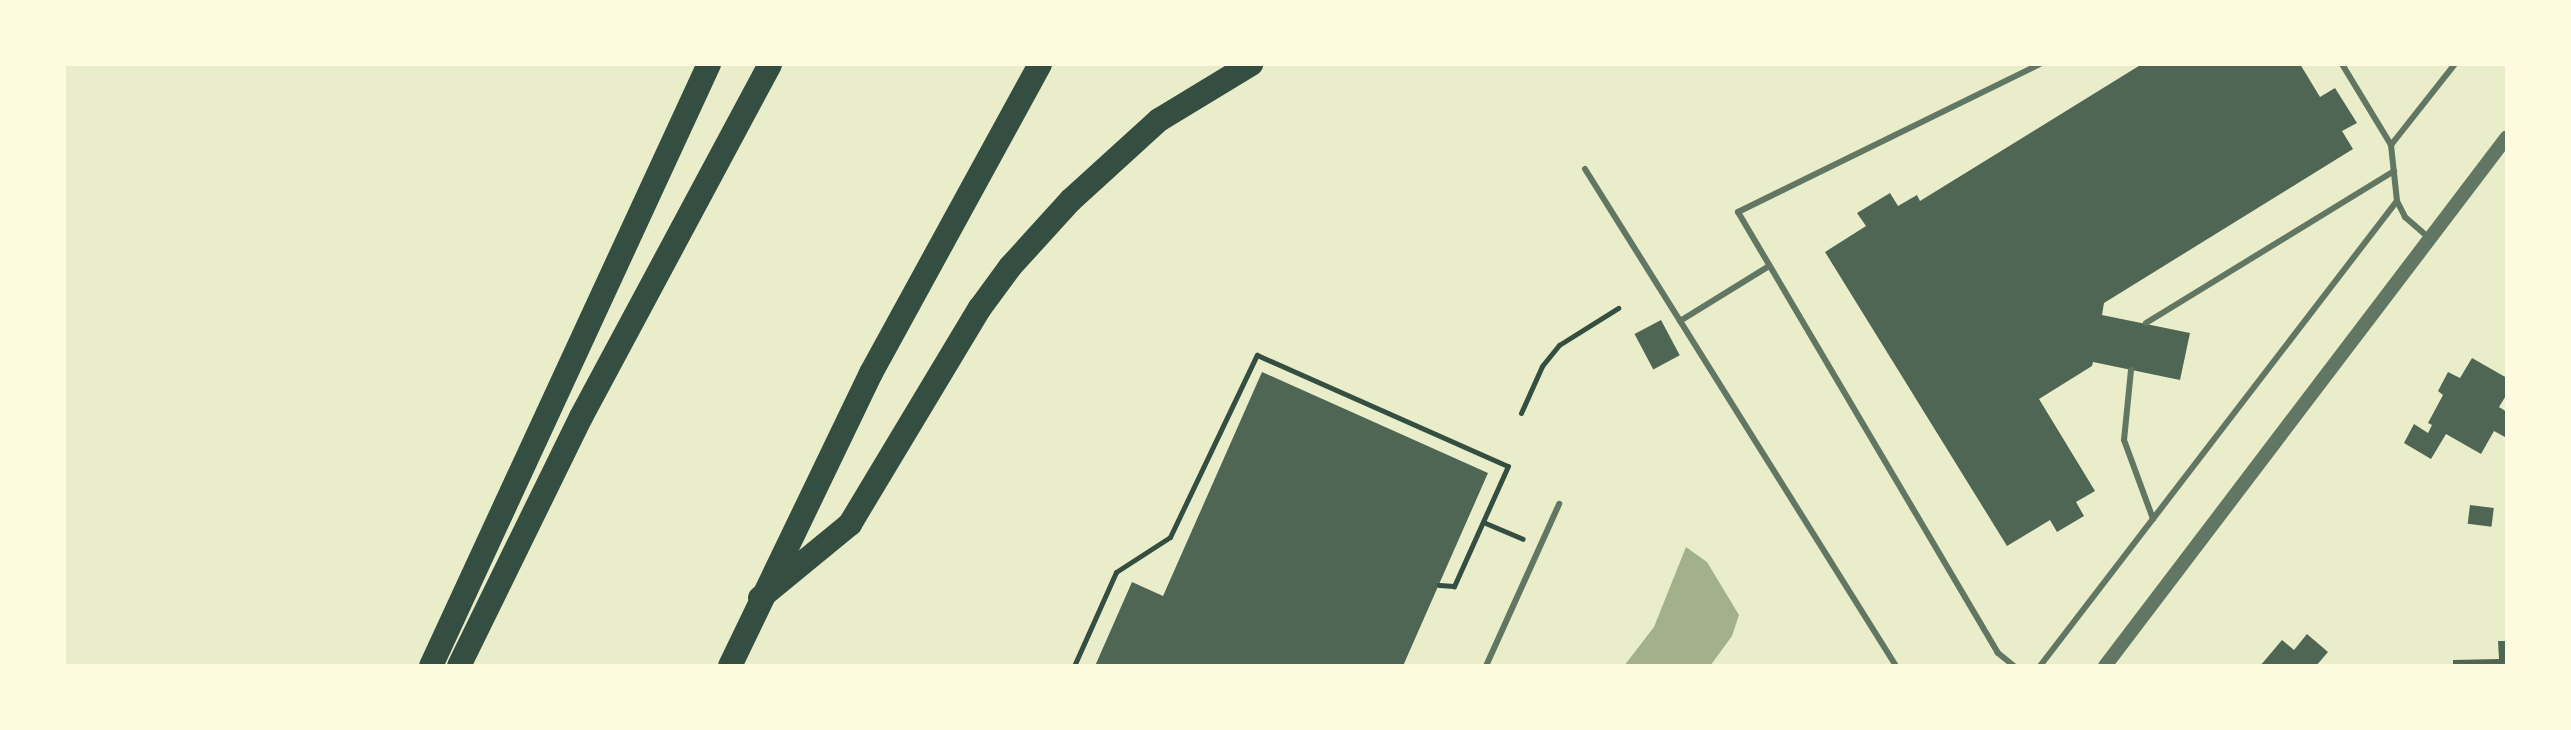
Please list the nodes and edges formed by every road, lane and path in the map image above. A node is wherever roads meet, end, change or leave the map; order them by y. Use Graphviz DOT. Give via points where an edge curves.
graph roads {
  1 [pos="709,64"];
  2 [pos="770,64"];
  3 [pos="1040,64"];
  4 [pos="1251,64"];
  5 [pos="2040,64"];
  6 [pos="2342,64"];
  7 [pos="2455,64"];
  8 [pos="2507,137"];
  9 [pos="2391,145"];
  10 [pos="1585,169"];
  11 [pos="2394,171"];
  12 [pos="2397,201"];
  13 [pos="2429,238"];
  14 [pos="1769,266"];
  15 [pos="1618,308"];
  16 [pos="1680,321"];
  17 [pos="2146,323"];
  18 [pos="2131,370"];
  19 [pos="1521,413"];
  20 [pos="1559,504"];
  21 [pos="2153,519"];
  22 [pos="1483,522"];
  23 [pos="1540,546"];
  24 [pos="1439,585"];
  25 [pos="760,598"];
  26 [pos="2010,665"];
  27 [pos="431,666"];
  28 [pos="459,666"];
  29 [pos="730,666"];
  30 [pos="1074,666"];
  31 [pos="1486,666"];
  32 [pos="1896,666"];
  33 [pos="2040,666"];
  34 [pos="2105,666"];
  1 -- 27 [label="highway"];
  2 -- 28 [label="highway" via="595,390"];
  3 -- 25 [label="highway" via="871,373"];
  4 -- 25 [label="highway" via="1159,120 1071,200 980,308 850,524"];
  5 -- 14 [label="lane" via="1738,212"];
  6 -- 9 [label="lane"];
  7 -- 9 [label="lane"];
  8 -- 13 [label="street"];
  9 -- 11 [label="lane"];
  10 -- 16 [label="lane"];
  11 -- 12 [label="lane"];
  11 -- 17 [label="lane"];
  12 -- 13 [label="lane" via="2405,217"];
  12 -- 21 [label="lane"];
  13 -- 34 [label="street"];
  14 -- 16 [label="lane"];
  14 -- 26 [label="lane" via="1998,653"];
  15 -- 19 [label="path" via="1559,345 1542,366"];
  16 -- 32 [label="lane"];
  18 -- 21 [label="lane" via="2124,440"];
  20 -- 23 [label="lane"];
  21 -- 33 [label="lane"];
  22 -- 23 [label="path"];
  22 -- 24 [label="path" via="1454,586"];
  22 -- 30 [label="path" via="1508,466 1257,355 1170,537 1116,572"];
  23 -- 31 [label="lane"];
  25 -- 29 [label="highway"];
}
